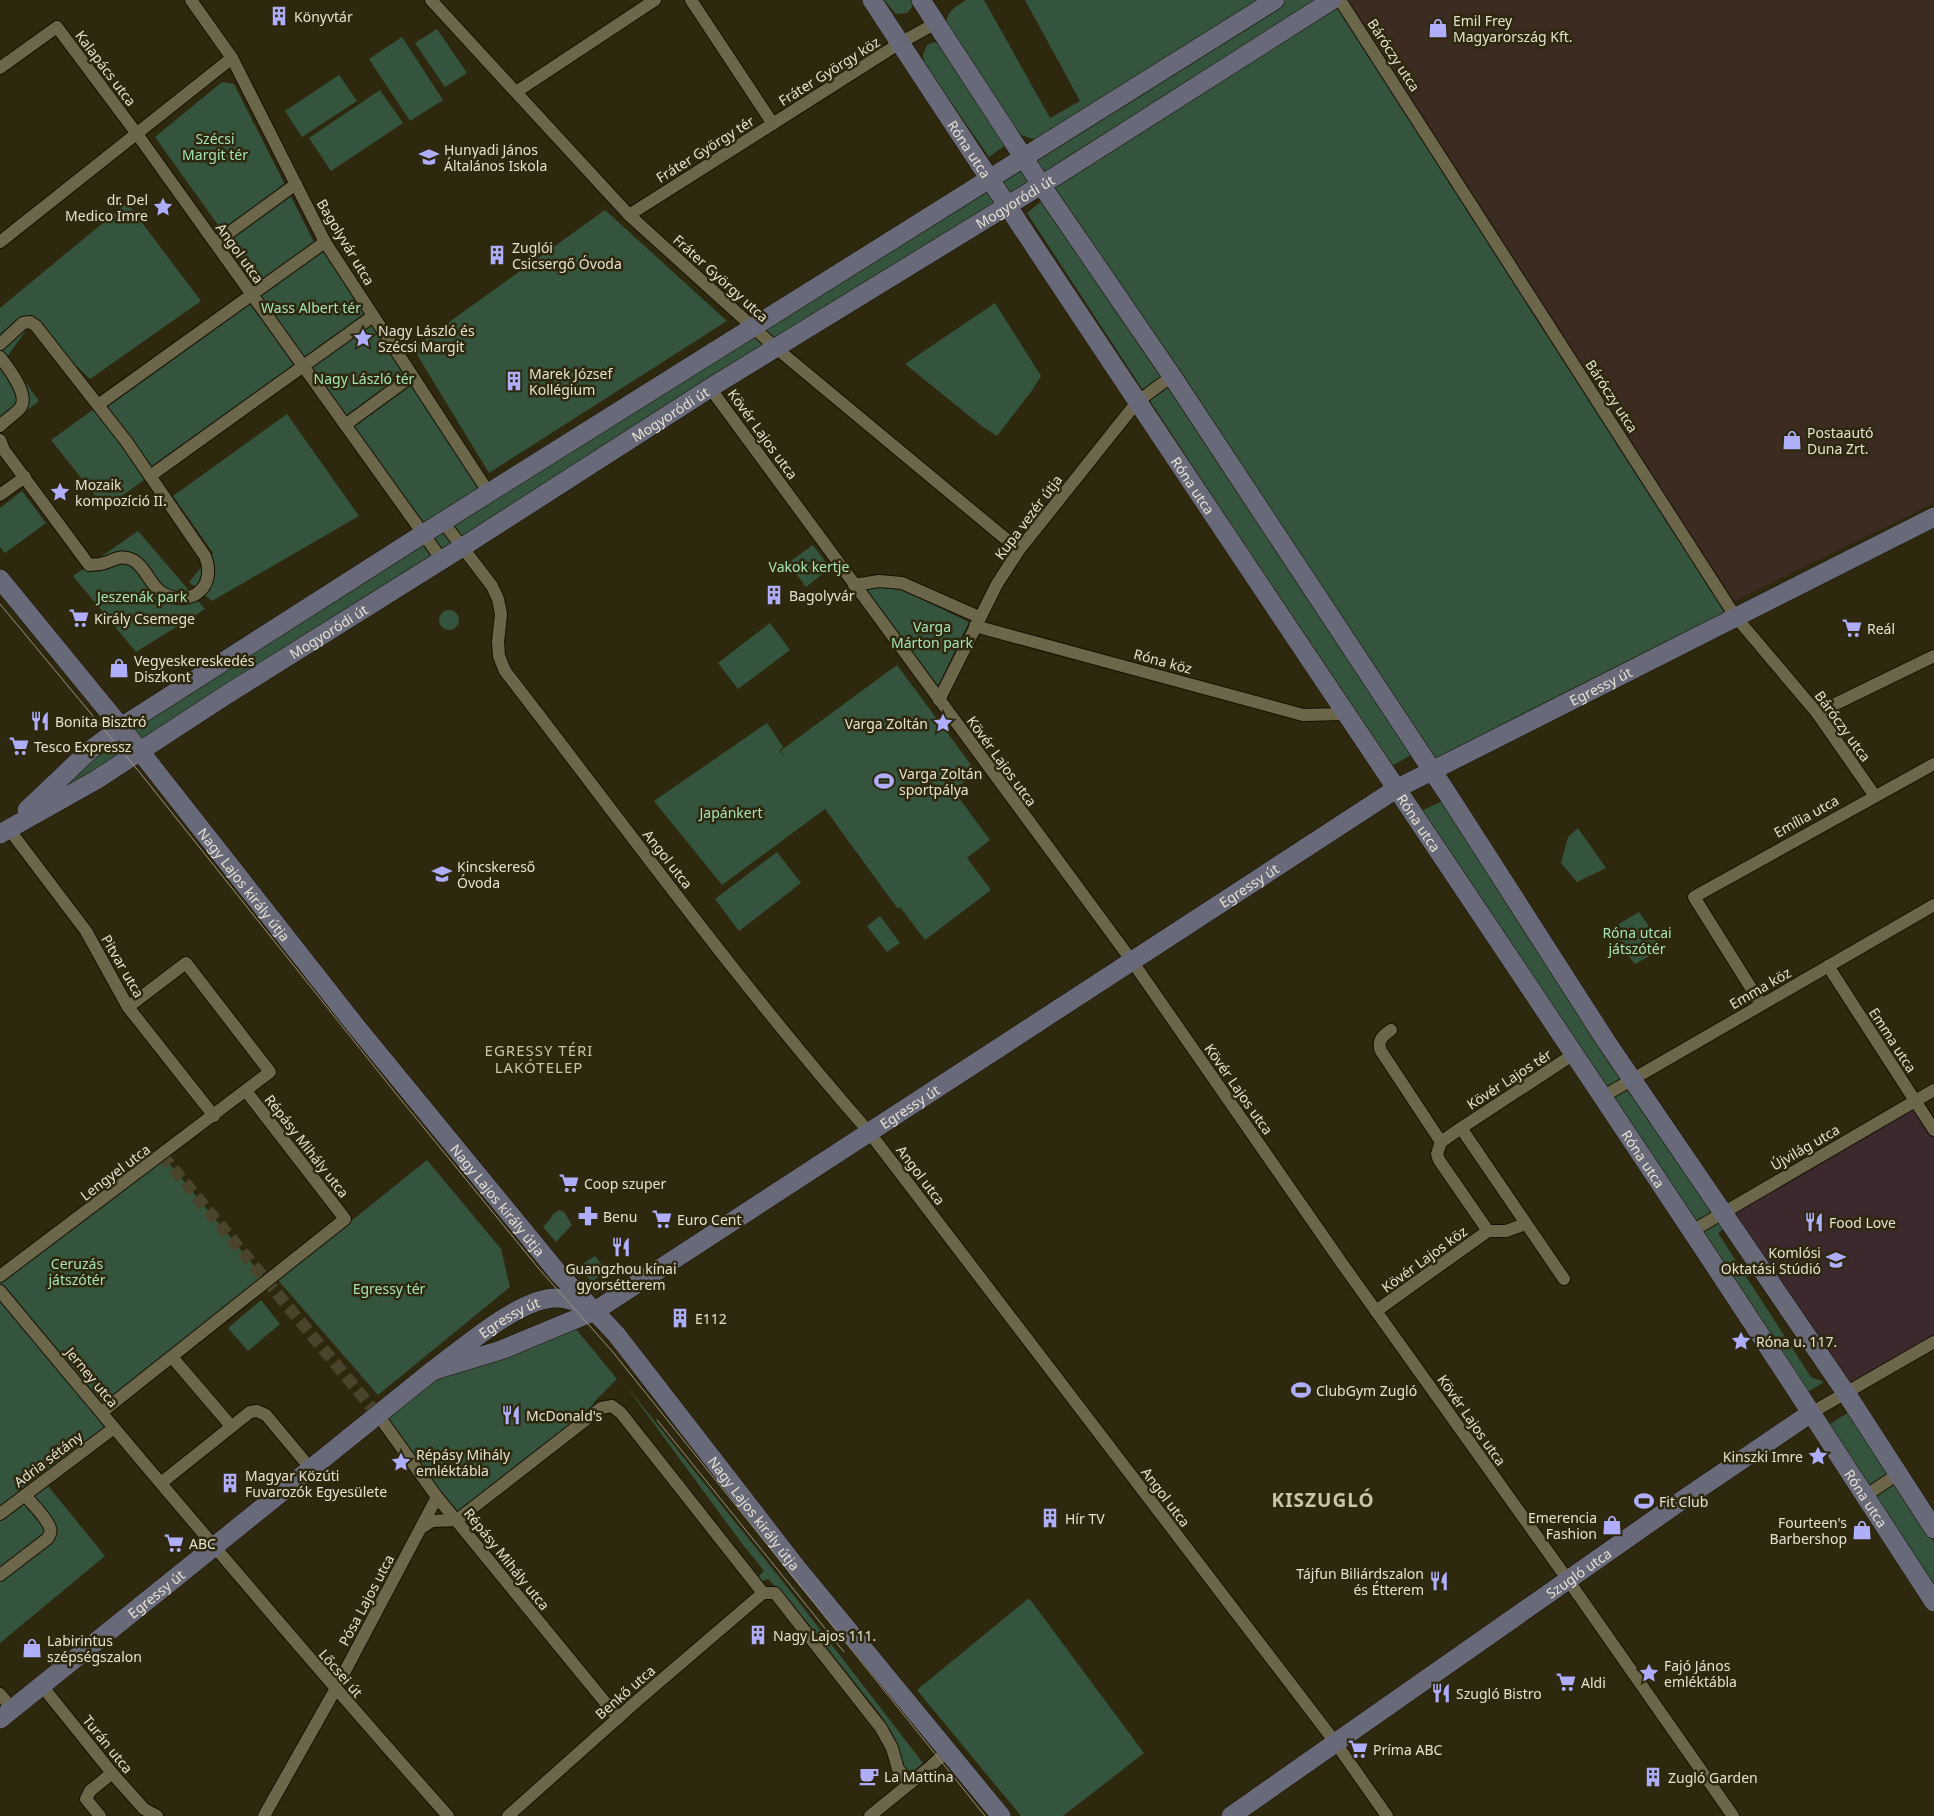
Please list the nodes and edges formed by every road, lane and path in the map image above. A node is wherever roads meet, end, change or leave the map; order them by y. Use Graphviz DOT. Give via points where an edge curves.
graph roads {
  1 [pos="191,0"];
  2 [pos="431,0"];
  3 [pos="655,0"];
  4 [pos="691,0"];
  5 [pos="872,0"];
  6 [pos="921,0"];
  7 [pos="1275,0"];
  8 [pos="1332,0"];
  9 [pos="1340,0"];
  10 [pos="936,23"];
  11 [pos="900,44"];
  12 [pos="232,58"];
  13 [pos="0,68"];
  14 [pos="516,92"];
  15 [pos="773,124"];
  16 [pos="137,134"];
  17 [pos="1024,158"];
  18 [pos="989,179"];
  19 [pos="296,184"];
  20 [pos="1041,185"];
  21 [pos="1008,205"];
  22 [pos="629,215"];
  23 [pos="0,242"];
  24 [pos="325,242"];
  25 [pos="214,243"];
  26 [pos="252,295"];
  27 [pos="373,316"];
  28 [pos="753,327"];
  29 [pos="0,344"];
  30 [pos="776,348"];
  31 [pos="0,357"];
  32 [pos="303,366"];
  33 [pos="412,376"];
  34 [pos="1172,376"];
  35 [pos="710,388"];
  36 [pos="1137,402"];
  37 [pos="98,405"];
  38 [pos="344,425"];
  39 [pos="0,426"];
  40 [pos="2,445"];
  41 [pos="150,476"];
  42 [pos="25,477"];
  43 [pos="489,493"];
  44 [pos="0,495"];
  45 [pos="1934,517"];
  46 [pos="443,522"];
  47 [pos="423,534"];
  48 [pos="462,548"];
  49 [pos="1019,550"];
  50 [pos="442,560"];
  51 [pos="0,579"];
  52 [pos="854,585"];
  53 [pos="1736,616"];
  54 [pos="977,621"];
  55 [pos="1934,656"];
  56 [pos="939,700"];
  57 [pos="1817,713"];
  58 [pos="1345,714"];
  59 [pos="121,727"];
  60 [pos="140,751"];
  61 [pos="1934,764"];
  62 [pos="1432,770"];
  63 [pos="1396,789"];
  64 [pos="1875,796"];
  65 [pos="4,831"];
  66 [pos="1934,905"];
  67 [pos="1132,961"];
  68 [pos="1828,966"];
  69 [pos="1761,1004"];
  70 [pos="128,1007"];
  71 [pos="1391,1030"];
  72 [pos="1574,1054"];
  73 [pos="1633,1079"];
  74 [pos="1934,1090"];
  75 [pos="246,1091"];
  76 [pos="1602,1097"];
  77 [pos="1915,1101"];
  78 [pos="214,1116"];
  79 [pos="1461,1128"];
  80 [pos="1934,1130"];
  81 [pos="869,1132"];
  82 [pos="1441,1142"];
  83 [pos="1723,1212"];
  84 [pos="1526,1224"];
  85 [pos="1488,1231"];
  86 [pos="1692,1231"];
  87 [pos="0,1276"];
  88 [pos="1564,1279"];
  89 [pos="0,1291"];
  90 [pos="596,1311"];
  91 [pos="1376,1311"];
  92 [pos="486,1331"];
  93 [pos="1934,1342"];
  94 [pos="501,1350"];
  95 [pos="172,1357"];
  96 [pos="432,1371"];
  97 [pos="1846,1393"];
  98 [pos="102,1412"];
  99 [pos="1811,1413"];
  100 [pos="378,1415"];
  101 [pos="231,1426"];
  102 [pos="114,1428"];
  103 [pos="311,1469"];
  104 [pos="1898,1474"];
  105 [pos="161,1484"];
  106 [pos="25,1495"];
  107 [pos="1865,1496"];
  108 [pos="437,1497"];
  109 [pos="0,1514"];
  110 [pos="457,1520"];
  111 [pos="420,1528"];
  112 [pos="1934,1529"];
  113 [pos="213,1547"];
  114 [pos="0,1575"];
  115 [pos="1568,1580"];
  116 [pos="1928,1580"];
  117 [pos="763,1593"];
  118 [pos="1934,1602"];
  119 [pos="42,1686"];
  120 [pos="335,1690"];
  121 [pos="0,1694"];
  122 [pos="6,1714"];
  123 [pos="618,1718"];
  124 [pos="1335,1742"];
  125 [pos="948,1750"];
  126 [pos="112,1773"];
  127 [pos="910,1783"];
  128 [pos="141,1812"];
  129 [pos="100,1816"];
  130 [pos="157,1816"];
  131 [pos="264,1816"];
  132 [pos="448,1816"];
  133 [pos="508,1816"];
  134 [pos="870,1816"];
  135 [pos="1001,1816"];
  136 [pos="1231,1816"];
  137 [pos="1386,1816"];
  138 [pos="1733,1816"];
  1 -- 12 [label="street, Bagolyvár utca"];
  2 -- 14 [label="street, Fráter György utca"];
  3 -- 14 [label="street"];
  4 -- 15 [label="street, Fráter György tér"];
  5 -- 11 [label="street, Róna utca"];
  6 -- 10 [label="street"];
  7 -- 17 [label="street"];
  8 -- 20 [label="street, Mogyoródi út"];
  9 -- 53 [label="street, Báróczy utca"];
  10 -- 11 [label="street"];
  10 -- 17 [label="street"];
  11 -- 15 [label="street, Fráter György köz"];
  11 -- 18 [label="street, Róna utca"];
  12 -- 16 [label="street"];
  12 -- 19 [label="street, Bagolyvár utca"];
  13 -- 16 [label="street, Kalapács utca" via="57,28"];
  14 -- 22 [label="street, Fráter György utca"];
  15 -- 22 [label="street, Fráter György tér"];
  16 -- 23 [label="street"];
  16 -- 25 [label="street, Angol utca"];
  17 -- 18 [label="street"];
  17 -- 20 [label="street"];
  18 -- 21 [label="street, Róna utca"];
  18 -- 28 [label="street"];
  19 -- 24 [label="street, Bagolyvár utca"];
  19 -- 25 [label="street"];
  20 -- 21 [label="street, Mogyoródi út"];
  20 -- 34 [label="street"];
  21 -- 30 [label="street, Mogyoródi út"];
  21 -- 36 [label="street, Róna utca"];
  22 -- 28 [label="street, Fráter György utca"];
  24 -- 26 [label="street"];
  24 -- 27 [label="street, Bagolyvár utca"];
  25 -- 26 [label="street, Angol utca"];
  26 -- 32 [label="street, Angol utca"];
  26 -- 37 [label="street"];
  27 -- 32 [label="street"];
  27 -- 33 [label="street, Bagolyvár utca"];
  28 -- 30 [label="street, Fráter György utca"];
  28 -- 43 [label="street"];
  29 -- 37 [label="street" via="22,324 30,322"];
  30 -- 35 [label="street, Mogyoródi út"];
  30 -- 49 [label="street, Fráter György utca"];
  31 -- 39 [label="street" via="23,396 20,408"];
  32 -- 38 [label="street, Angol utca"];
  32 -- 41 [label="street"];
  33 -- 38 [label="street"];
  33 -- 43 [label="street, Bagolyvár utca"];
  34 -- 36 [label="street, Kupa vezér útja"];
  34 -- 62 [label="street"];
  35 -- 48 [label="street, Mogyoródi út"];
  35 -- 52 [label="street, Kövér Lajos utca"];
  36 -- 49 [label="street, Kupa vezér útja"];
  36 -- 58 [label="street, Róna utca"];
  37 -- 41 [label="street"];
  38 -- 47 [label="street, Angol utca"];
  40 -- 42 [label="street"];
  41 -- 42 [label="street" via="208,562 207,582 194,597 183,599 162,593 134,561 118,557 89,565"];
  42 -- 44 [label="street"];
  43 -- 46 [label="street"];
  45 -- 53 [label="street, Egressy út"];
  46 -- 47 [label="street"];
  46 -- 48 [label="street, Angol utca"];
  47 -- 50 [label="street, Angol utca"];
  47 -- 59 [label="street"];
  48 -- 50 [label="street, Mogyoródi út"];
  48 -- 81 [label="street, Angol utca" via="498,598 501,614 499,656 505,671 760,1004"];
  49 -- 54 [label="street, Kupa vezér útja"];
  50 -- 60 [label="street, Mogyoródi út"];
  51 -- 59 [label="street, Nagy Lajos király útja"];
  52 -- 54 [label="street, Róna köz" via="879,581 902,583"];
  52 -- 56 [label="street, Kövér Lajos utca"];
  53 -- 57 [label="street, Báróczy utca"];
  53 -- 62 [label="street, Egressy út"];
  54 -- 56 [label="street, Kupa vezér útja"];
  54 -- 58 [label="street, Róna köz" via="1303,715"];
  55 -- 57 [label="street"];
  56 -- 67 [label="street, Kövér Lajos utca"];
  57 -- 64 [label="street, Báróczy utca"];
  58 -- 63 [label="street, Róna utca"];
  59 -- 60 [label="street, Nagy Lajos király útja"];
  59 -- 65 [label="street" via="89,750"];
  60 -- 65 [label="street, Mogyoródi út" via="96,780"];
  60 -- 90 [label="street, Nagy Lajos király útja" via="355,1025 560,1274"];
  61 -- 64 [label="street, Emília utca"];
  62 -- 63 [label="street, Egressy út"];
  62 -- 73 [label="street"];
  63 -- 67 [label="street, Egressy út"];
  63 -- 72 [label="street, Róna utca"];
  64 -- 69 [label="street, Emília utca" via="1694,897"];
  65 -- 70 [label="street, Pitvar utca" via="86,932"];
  66 -- 68 [label="street, Emma köz"];
  67 -- 81 [label="street, Egressy út"];
  67 -- 91 [label="street, Kövér Lajos utca"];
  68 -- 69 [label="street, Emma köz"];
  68 -- 77 [label="street, Emma utca"];
  69 -- 73 [label="street, Emma köz"];
  70 -- 75 [label="street" via="186,962 270,1072"];
  70 -- 78 [label="street, Pitvar utca"];
  71 -- 82 [label="street" via="1380,1040 1381,1052"];
  72 -- 76 [label="street, Róna utca"];
  72 -- 79 [label="street, Kövér Lajos tér"];
  73 -- 76 [label="street, Emma köz"];
  73 -- 83 [label="street"];
  74 -- 77 [label="street, Újvilág utca"];
  75 -- 78 [label="street, Lengyel utca"];
  75 -- 95 [label="street, Répásy Mihály utca" via="345,1219"];
  76 -- 86 [label="street, Róna utca"];
  77 -- 80 [label="street, Emma utca"];
  77 -- 83 [label="street, Újvilág utca"];
  78 -- 87 [label="street, Lengyel utca"];
  79 -- 82 [label="street, Kövér Lajos tér"];
  79 -- 84 [label="street, Kövér Lajos tér"];
  81 -- 90 [label="street, Egressy út"];
  81 -- 124 [label="street, Angol utca"];
  82 -- 85 [label="street" via="1437,1154 1439,1160"];
  83 -- 86 [label="street, Újvilág utca"];
  83 -- 97 [label="street"];
  84 -- 85 [label="street" via="1506,1231"];
  84 -- 88 [label="street, Kövér Lajos tér"];
  85 -- 91 [label="street, Kövér Lajos köz"];
  86 -- 99 [label="street, Róna utca"];
  89 -- 98 [label="street, Jerney utca"];
  90 -- 92 [label="street, Egressy út" via="580,1303 556,1298 518,1310"];
  90 -- 94 [label="street, Egressy út"];
  90 -- 125 [label="street, Nagy Lajos király útja" via="797,1568"];
  91 -- 115 [label="street, Kövér Lajos utca"];
  92 -- 94 [label="street" via="481,1340 484,1348"];
  92 -- 96 [label="street, Egressy út"];
  93 -- 97 [label="street, Szugló utca"];
  94 -- 96 [label="street, Egressy út"];
  95 -- 98 [label="street"];
  95 -- 101 [label="street"];
  96 -- 100 [label="street, Egressy út"];
  97 -- 99 [label="street, Szugló utca"];
  97 -- 104 [label="street"];
  98 -- 102 [label="street, Jerney utca"];
  99 -- 107 [label="street, Róna utca"];
  99 -- 115 [label="street, Szugló utca"];
  100 -- 103 [label="street, Egressy út"];
  100 -- 108 [label="street, Répásy Mihály utca"];
  101 -- 103 [label="street" via="250,1412 266,1415"];
  101 -- 105 [label="street"];
  102 -- 105 [label="street, Jerney utca"];
  102 -- 106 [label="street, Adria sétány"];
  103 -- 113 [label="street, Egressy út"];
  104 -- 107 [label="street"];
  104 -- 112 [label="street"];
  105 -- 113 [label="street, Jerney utca"];
  106 -- 109 [label="street, Adria sétány"];
  106 -- 114 [label="street" via="51,1529 51,1534"];
  107 -- 116 [label="street, Róna utca"];
  108 -- 110 [label="street, Répásy Mihály utca"];
  108 -- 111 [label="street, Pósa Lajos utca"];
  110 -- 111 [label="street" via="432,1522"];
  110 -- 117 [label="street" via="607,1406 617,1409"];
  110 -- 123 [label="street, Répásy Mihály utca"];
  111 -- 120 [label="street, Pósa Lajos utca"];
  113 -- 119 [label="street, Egressy út"];
  113 -- 120 [label="street, Lőcsei út"];
  115 -- 124 [label="street, Szugló utca"];
  115 -- 138 [label="street, Kövér Lajos utca"];
  116 -- 118 [label="street, Róna utca"];
  117 -- 123 [label="street, Benkő utca"];
  117 -- 127 [label="street" via="775,1593 881,1728 892,1748 898,1769"];
  119 -- 122 [label="street, Egressy út"];
  119 -- 126 [label="street, Turán utca"];
  120 -- 131 [label="street, Pósa Lajos utca"];
  120 -- 132 [label="street, Lőcsei út"];
  121 -- 122 [label="street"];
  123 -- 133 [label="street, Benkő utca"];
  124 -- 136 [label="street, Szugló utca"];
  124 -- 137 [label="street, Angol utca"];
  125 -- 127 [label="street"];
  125 -- 135 [label="street, Nagy Lajos király útja"];
  126 -- 128 [label="street, Turán utca"];
  126 -- 129 [label="street" via="90,1791 86,1799"];
  127 -- 134 [label="street"];
  128 -- 130 [label="street, Turán utca"];
}
